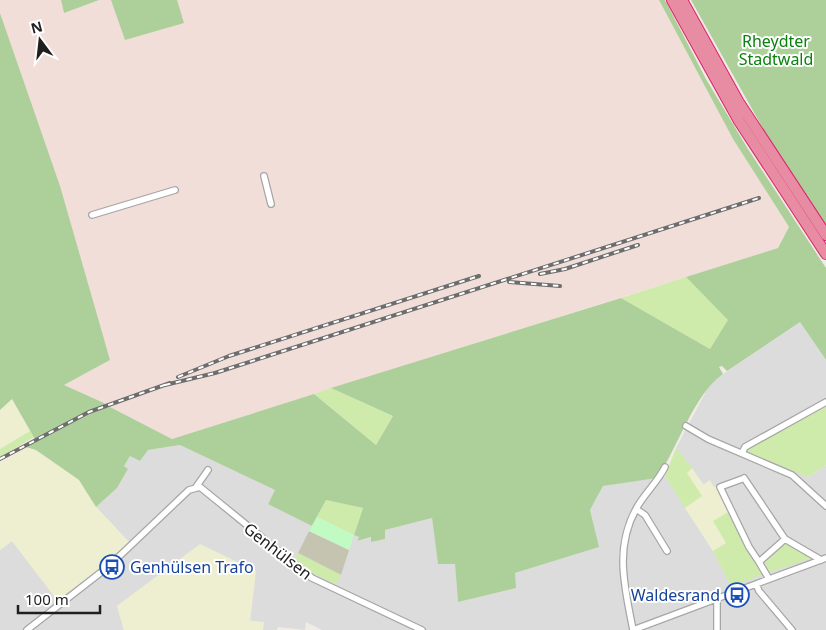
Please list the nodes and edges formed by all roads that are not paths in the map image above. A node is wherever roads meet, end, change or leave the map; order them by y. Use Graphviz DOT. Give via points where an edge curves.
graph roads {
  1 [pos="672,0"];
  2 [pos="682,0"];
  3 [pos="264,176"];
  4 [pos="175,190"];
  5 [pos="271,204"];
  6 [pos="92,215"];
  7 [pos="826,235"];
  8 [pos="826,254"];
  9 [pos="826,402"];
  10 [pos="686,426"];
  11 [pos="742,453"];
  12 [pos="665,467"];
  13 [pos="208,470"];
  14 [pos="196,487"];
  15 [pos="826,506"];
  16 [pos="636,509"];
  17 [pos="785,539"];
  18 [pos="668,551"];
  19 [pos="824,559"];
  20 [pos="759,562"];
  21 [pos="769,579"];
  22 [pos="756,584"];
  23 [pos="717,599"];
  24 [pos="27,630"];
  25 [pos="422,630"];
  26 [pos="633,630"];
  27 [pos="717,630"];
  28 [pos="792,630"];
  1 -- 8 [label="highway" via="739,121"];
  2 -- 7 [label="highway" via="738,101"];
  3 -- 5 [label="street"];
  4 -- 6 [label="street"];
  9 -- 11 [label="street" via="746,446"];
  10 -- 11 [label="street"];
  11 -- 15 [label="street" via="792,475"];
  12 -- 16 [label="street"];
  13 -- 14 [label="street"];
  14 -- 24 [label="street" via="103,571"];
  14 -- 25 [label="street, Genhülsen" via="312,578"];
  16 -- 18 [label="street" via="645,515"];
  16 -- 26 [label="street" via="626,535 622,572"];
  17 -- 19 [label="street"];
  17 -- 20 [label="street"];
  17 -- 20 [label="street" via="743,479 720,487"];
  19 -- 21 [label="street"];
  20 -- 21 [label="street"];
  21 -- 22 [label="street"];
  22 -- 23 [label="street"];
  22 -- 28 [label="street"];
  23 -- 26 [label="street"];
  23 -- 27 [label="street"];
}
